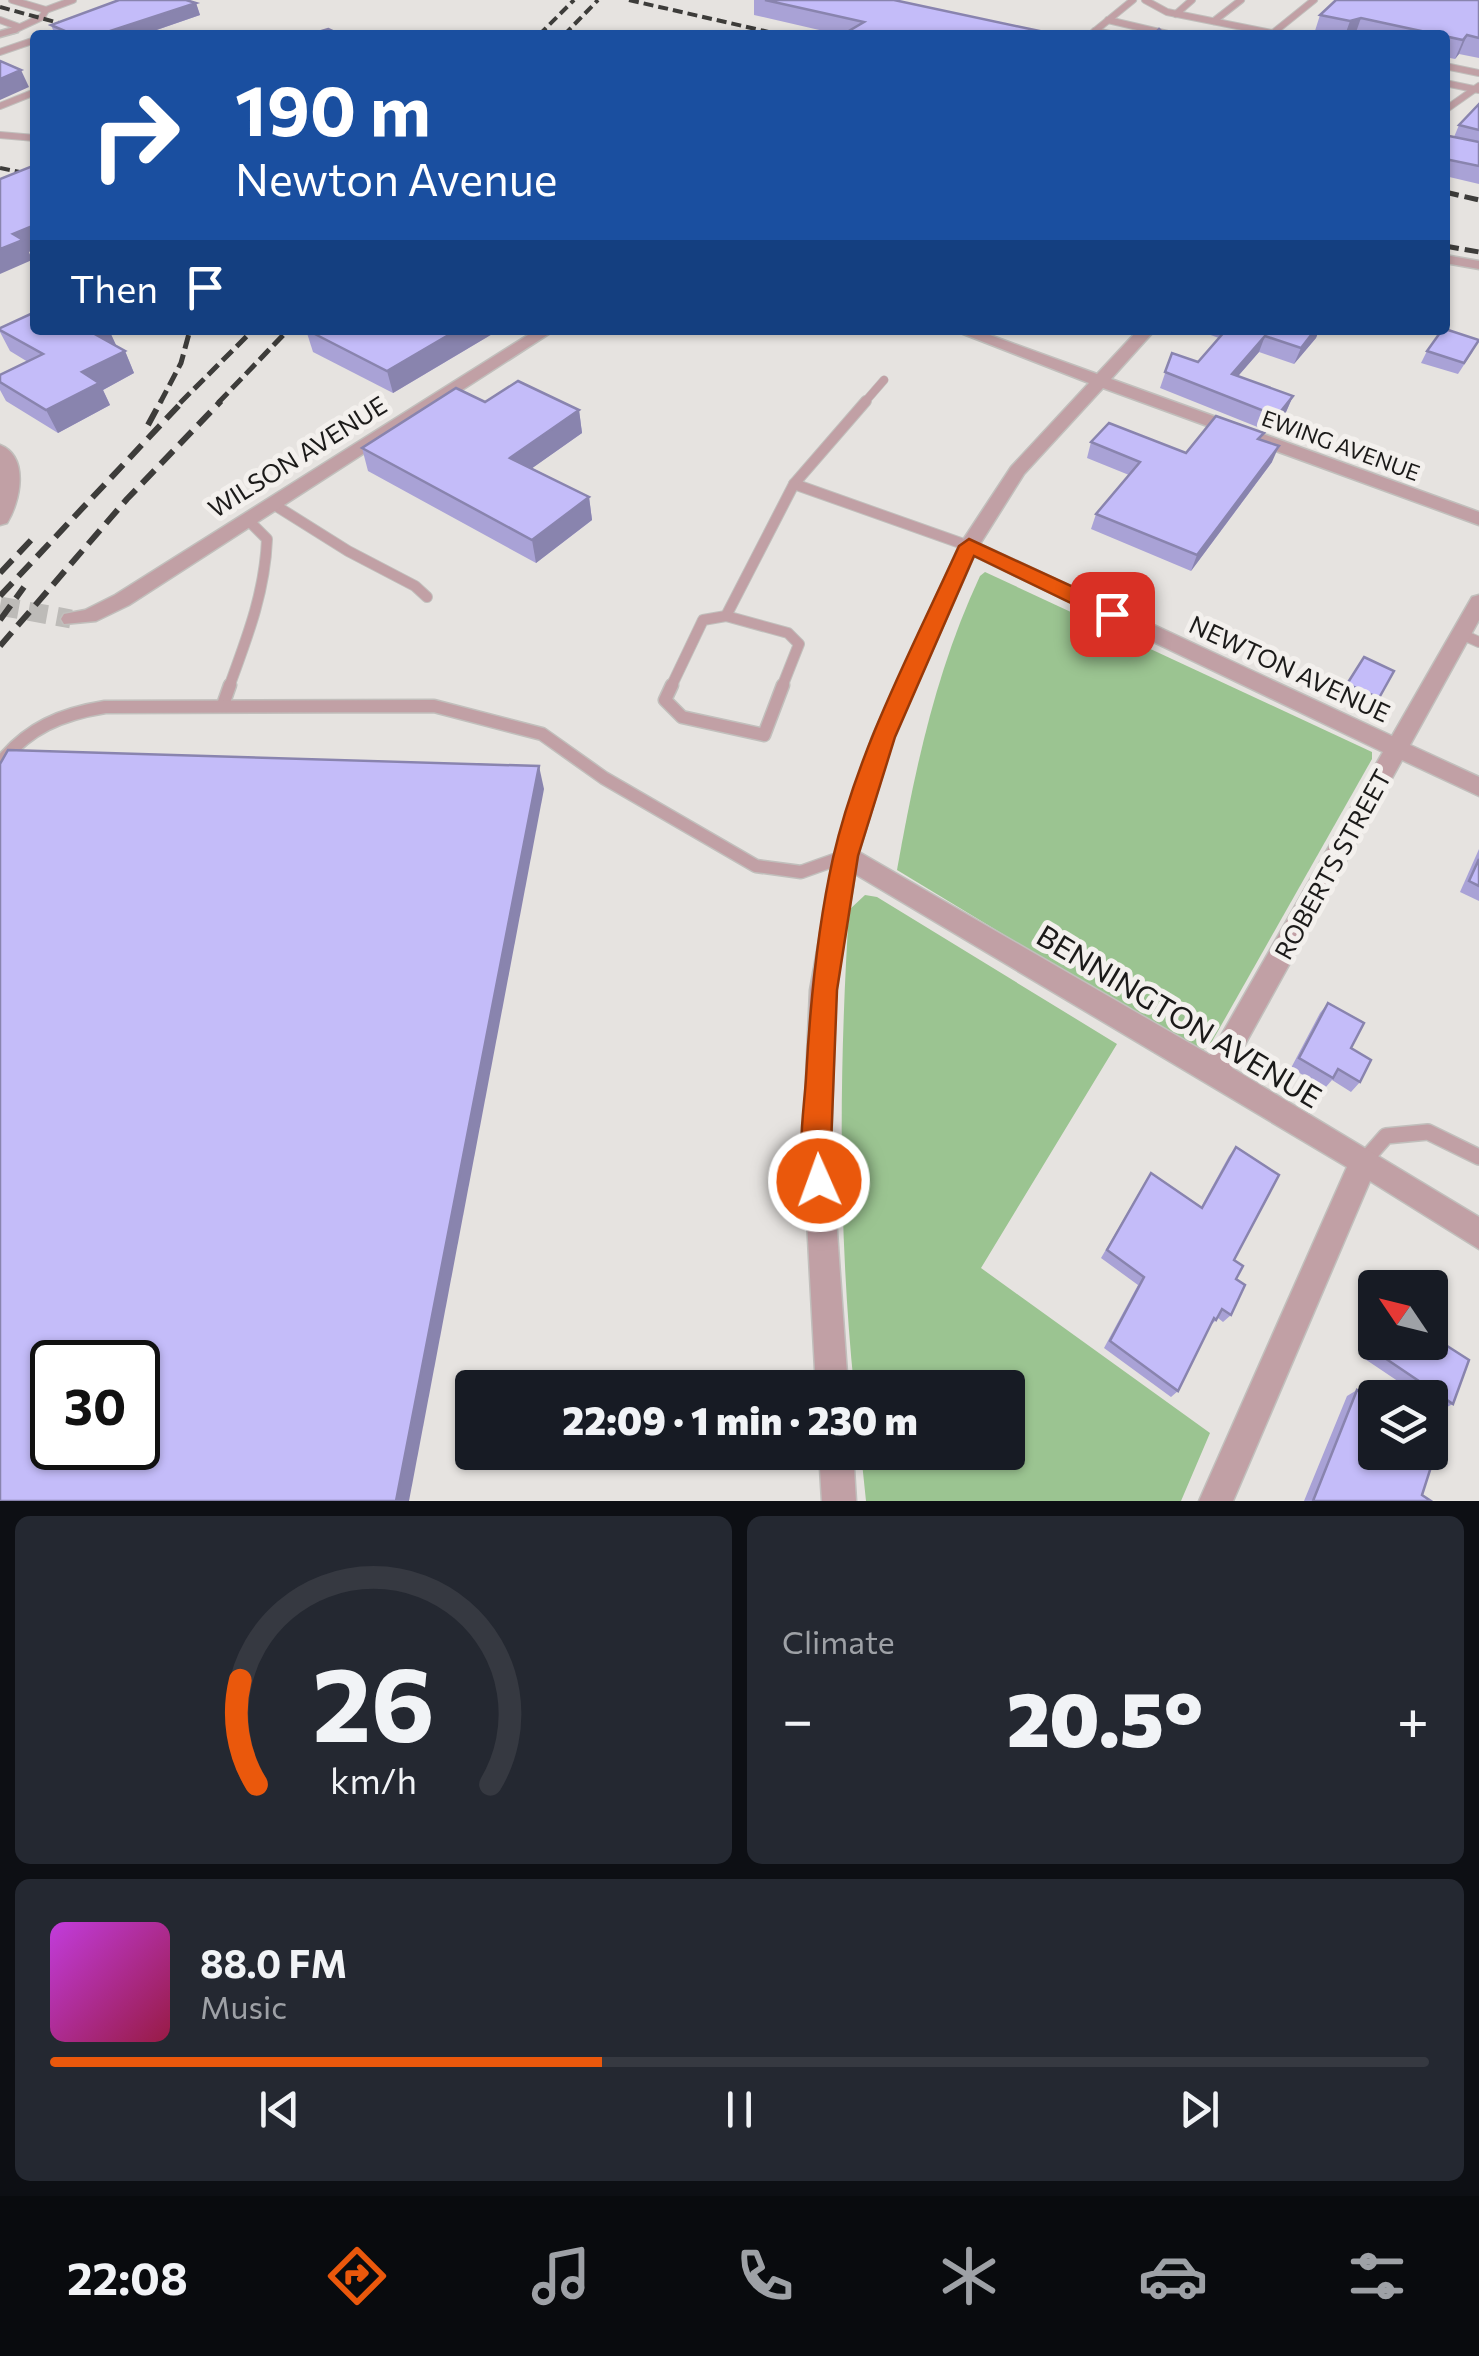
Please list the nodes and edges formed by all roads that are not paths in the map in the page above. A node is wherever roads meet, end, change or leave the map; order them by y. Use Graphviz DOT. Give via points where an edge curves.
graph roads {
  1 [pos="12,0"];
  2 [pos="73,0"];
  3 [pos="1133,0"];
  4 [pos="1145,0"];
  5 [pos="1192,0"];
  6 [pos="1241,0"];
  7 [pos="1314,0"];
  8 [pos="46,10"];
  9 [pos="1176,14"];
  10 [pos="0,20"];
  11 [pos="1108,20"];
  12 [pos="1214,21"];
  13 [pos="17,28"];
  14 [pos="1096,30"];
  15 [pos="1151,30"];
  16 [pos="1258,30"];
  17 [pos="1277,30"];
  18 [pos="0,34"];
  19 [pos="30,37"];
  20 [pos="30,42"];
  21 [pos="0,52"];
  22 [pos="1450,67"];
  23 [pos="1479,73"];
  24 [pos="1450,84"];
  25 [pos="1478,88"];
  26 [pos="30,94"];
  27 [pos="0,106"];
  28 [pos="1450,107"];
  29 [pos="0,135"];
  30 [pos="30,138"];
  31 [pos="1450,259"];
  32 [pos="1479,265"];
  33 [pos="540,335"];
  34 [pos="976,335"];
  35 [pos="1142,335"];
  36 [pos="884,380"];
  37 [pos="1100,380"];
  38 [pos="0,450"];
  39 [pos="794,484"];
  40 [pos="273,504"];
  41 [pos="1479,519"];
  42 [pos="0,520"];
  43 [pos="248,520"];
  44 [pos="969,546"];
  45 [pos="427,597"];
  46 [pos="1479,602"];
  47 [pos="726,616"];
  48 [pos="72,618"];
  49 [pos="1470,638"];
  50 [pos="223,705"];
  51 [pos="1397,749"];
  52 [pos="0,763"];
  53 [pos="1479,787"];
  54 [pos="846,856"];
  55 [pos="1215,1072"];
  56 [pos="1479,1158"];
  57 [pos="1364,1161"];
  58 [pos="1479,1234"];
  59 [pos="831,1370"];
  60 [pos="837,1470"];
  61 [pos="839,1501"];
  62 [pos="1216,1501"];
  1 -- 8 [label="lane"];
  2 -- 8 [label="lane"];
  3 -- 11 [label="lane"];
  4 -- 9 [label="lane"];
  5 -- 9 [label="lane"];
  6 -- 12 [label="lane"];
  7 -- 17 [label="lane"];
  8 -- 13 [label="lane"];
  9 -- 12 [label="lane"];
  10 -- 13 [label="lane"];
  11 -- 14 [label="lane"];
  11 -- 15 [label="lane"];
  12 -- 16 [label="lane"];
  13 -- 18 [label="street"];
  13 -- 19 [label="lane"];
  20 -- 21 [label="lane"];
  22 -- 23 [label="lane"];
  24 -- 25 [label="lane"];
  25 -- 28 [label="lane"];
  26 -- 27 [label="lane"];
  29 -- 30 [label="lane"];
  31 -- 32 [label="street"];
  33 -- 40 [label="street, WILSON AVENUE"];
  34 -- 37 [label="street, EWING AVENUE"];
  35 -- 37 [label="street"];
  36 -- 39 [label="lane"];
  37 -- 41 [label="street, EWING AVENUE"];
  37 -- 44 [label="street" via="1017,471"];
  38 -- 42 [label="street" via="10,464 8,506"];
  39 -- 44 [label="lane"];
  39 -- 47 [label="lane"];
  40 -- 43 [label="street, WILSON AVENUE"];
  40 -- 45 [label="lane"];
  43 -- 48 [label="street, WILSON AVENUE" via="105,610"];
  43 -- 50 [label="lane" via="267,539 268,560"];
  44 -- 51 [label="street, NEWTON AVENUE"];
  44 -- 54 [label="street" via="883,737"];
  46 -- 49 [label="street, ROBERTS STREET"];
  47 -- 47 [label="lane" via="703,620 666,700 682,718 764,735 799,644 788,633"];
  49 -- 51 [label="street, ROBERTS STREET"];
  50 -- 52 [label="lane" via="80,709 30,732"];
  50 -- 54 [label="lane" via="434,706 542,734 756,866 801,872"];
  51 -- 53 [label="street, NEWTON AVENUE"];
  51 -- 55 [label="street, ROBERTS STREET"];
  54 -- 55 [label="street, BENNINGTON AVENUE"];
  54 -- 59 [label="street" via="824,990 817,1146"];
  55 -- 57 [label="street, BENNINGTON AVENUE"];
  56 -- 57 [label="lane" via="1428,1132 1386,1136"];
  57 -- 58 [label="street, BENNINGTON AVENUE"];
  57 -- 62 [label="street"];
  60 -- 61 [label="street"];
}
